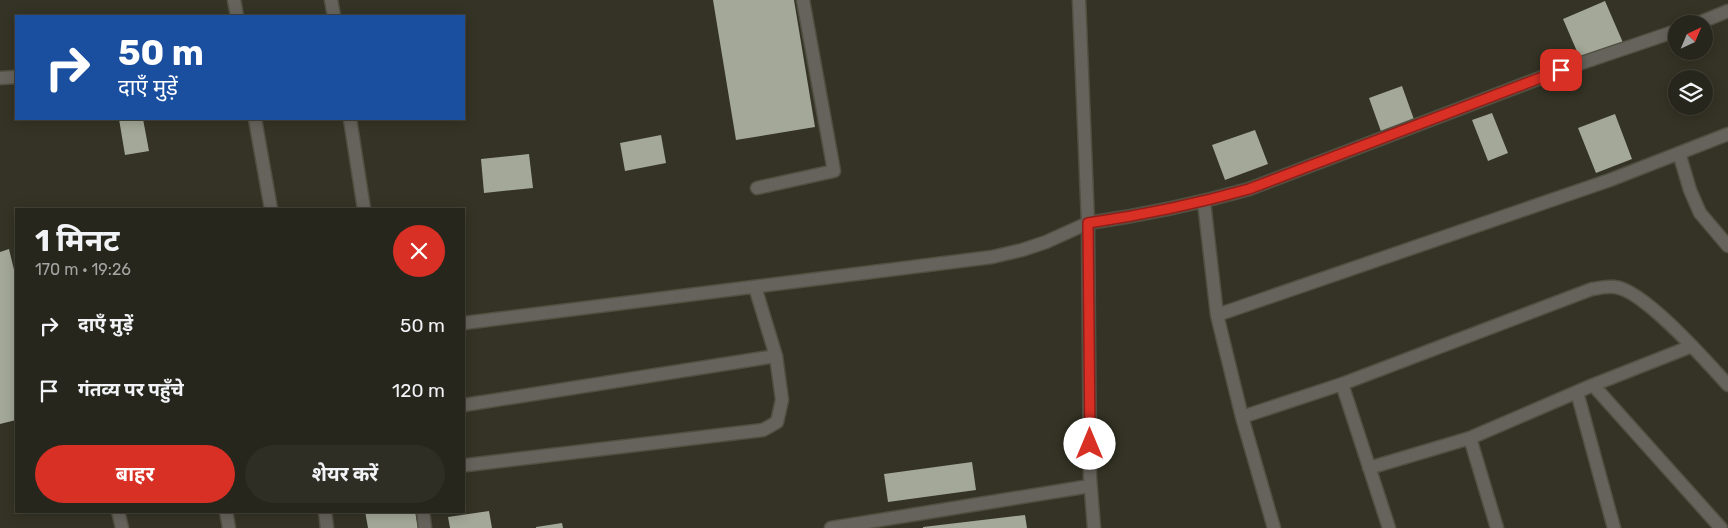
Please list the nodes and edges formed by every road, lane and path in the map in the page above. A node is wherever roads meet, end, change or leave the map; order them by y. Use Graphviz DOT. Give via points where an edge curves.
graph roads {
  1 [pos="234,0"];
  2 [pos="331,0"];
  3 [pos="803,0"];
  4 [pos="1080,0"];
  5 [pos="1728,11"];
  6 [pos="237,15"];
  7 [pos="334,15"];
  8 [pos="1713,17"];
  9 [pos="1668,33"];
  10 [pos="15,77"];
  11 [pos="0,78"];
  12 [pos="255,120"];
  13 [pos="350,120"];
  14 [pos="1728,134"];
  15 [pos="1679,153"];
  16 [pos="757,188"];
  17 [pos="1204,202"];
  18 [pos="271,208"];
  19 [pos="364,208"];
  20 [pos="1088,223"];
  21 [pos="1728,246"];
  22 [pos="755,287"];
  23 [pos="1217,315"];
  24 [pos="465,324"];
  25 [pos="1692,346"];
  26 [pos="776,356"];
  27 [pos="1342,384"];
  28 [pos="1593,385"];
  29 [pos="1728,385"];
  30 [pos="1577,392"];
  31 [pos="465,405"];
  32 [pos="1242,417"];
  33 [pos="1470,438"];
  34 [pos="467,465"];
  35 [pos="1369,468"];
  36 [pos="1090,486"];
  37 [pos="118,513"];
  38 [pos="226,513"];
  39 [pos="325,513"];
  40 [pos="423,513"];
  41 [pos="122,528"];
  42 [pos="229,528"];
  43 [pos="327,528"];
  44 [pos="425,528"];
  45 [pos="831,528"];
  46 [pos="1094,528"];
  47 [pos="1274,528"];
  48 [pos="1389,528"];
  49 [pos="1497,528"];
  50 [pos="1614,528"];
  51 [pos="1721,528"];
  1 -- 6 [label="street"];
  2 -- 7 [label="street"];
  3 -- 16 [label="street" via="834,171"];
  4 -- 20 [label="street"];
  5 -- 8 [label="street"];
  9 -- 17 [label="street" via="1249,189"];
  10 -- 11 [label="street"];
  12 -- 18 [label="street"];
  13 -- 19 [label="street"];
  14 -- 15 [label="street"];
  15 -- 21 [label="street" via="1700,213"];
  15 -- 23 [label="street" via="1610,180"];
  17 -- 20 [label="street"];
  17 -- 23 [label="street"];
  20 -- 22 [label="street" via="1046,242 992,257"];
  20 -- 36 [label="street"];
  22 -- 24 [label="street"];
  22 -- 26 [label="street"];
  23 -- 32 [label="street"];
  25 -- 27 [label="street" via="1641,299 1615,286 1592,289"];
  25 -- 28 [label="street"];
  25 -- 29 [label="street"];
  26 -- 31 [label="street"];
  26 -- 34 [label="street" via="782,400 777,422 763,430"];
  27 -- 32 [label="street"];
  27 -- 35 [label="street"];
  28 -- 30 [label="street"];
  28 -- 51 [label="street"];
  30 -- 33 [label="street"];
  30 -- 50 [label="street"];
  32 -- 47 [label="street"];
  33 -- 35 [label="street"];
  33 -- 49 [label="street"];
  35 -- 48 [label="street"];
  36 -- 45 [label="street"];
  36 -- 46 [label="street"];
  37 -- 41 [label="street"];
  38 -- 42 [label="street"];
  39 -- 43 [label="street"];
  40 -- 44 [label="street"];
}
